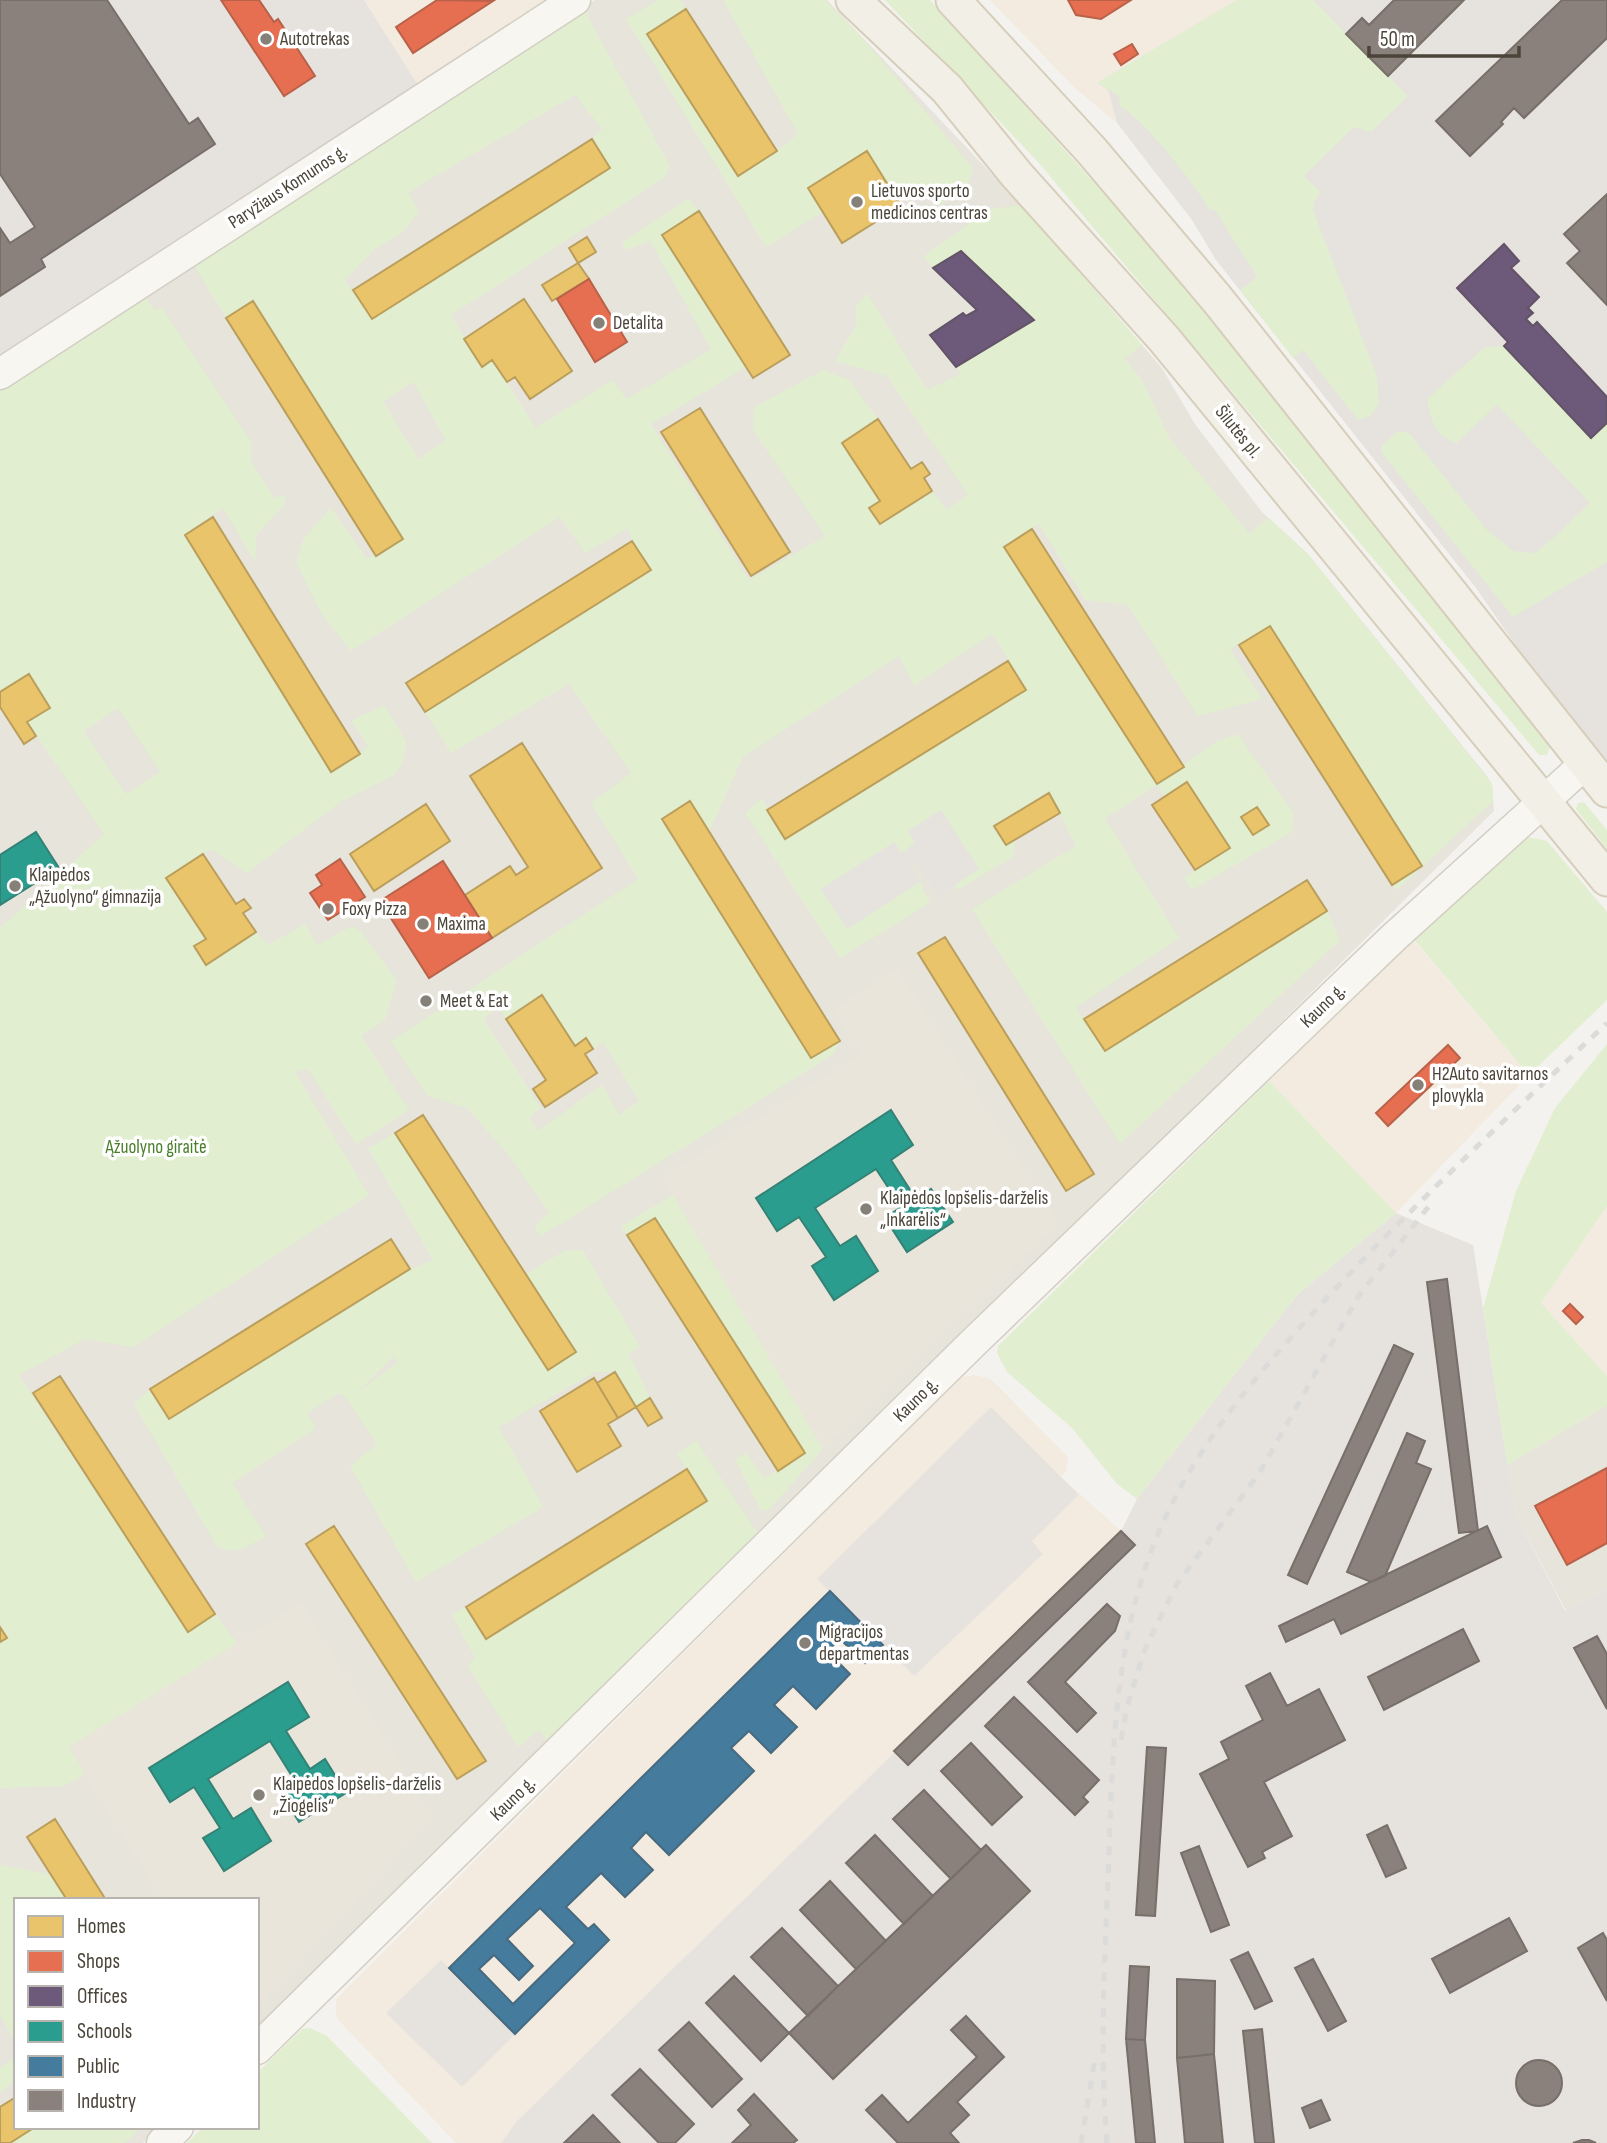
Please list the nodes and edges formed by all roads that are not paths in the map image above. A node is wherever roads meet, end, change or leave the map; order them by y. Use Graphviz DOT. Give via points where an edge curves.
graph roads {
  1 [pos="575,0"];
  2 [pos="853,0"];
  3 [pos="953,0"];
  4 [pos="0,374"];
  5 [pos="1586,763"];
  6 [pos="1607,790"];
  7 [pos="1542,800"];
  8 [pos="1607,878"];
  9 [pos="259,2047"];
  10 [pos="176,2129"];
  11 [pos="162,2143"];
  1 -- 4 [label="main road, Paryžiaus Komunos g."];
  2 -- 7 [label="main road, Šilutės pl." via="947,89 1157,332"];
  3 -- 5 [label="main road" via="1091,150 1208,289"];
  5 -- 6 [label="main road"];
  5 -- 7 [label="main road, Kauno g."];
  7 -- 8 [label="main road, Šilutės pl."];
  7 -- 9 [label="main road, Kauno g." via="970,1346"];
  10 -- 11 [label="main road"];
}
